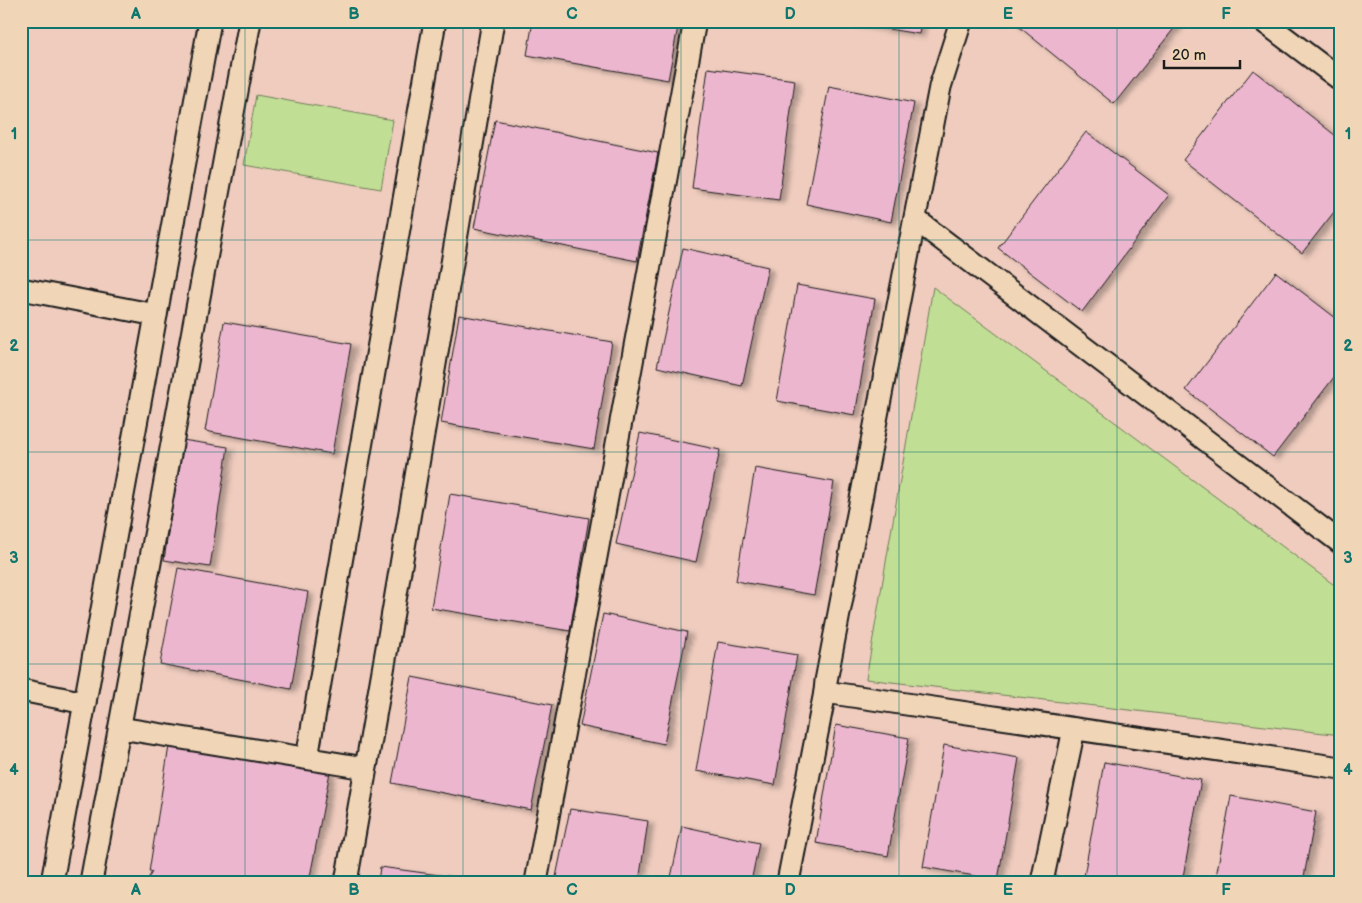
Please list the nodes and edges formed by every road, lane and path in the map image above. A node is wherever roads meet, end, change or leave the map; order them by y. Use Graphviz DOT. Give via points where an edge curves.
graph roads {
  1 [pos="210,21"];
  2 [pos="250,21"];
  3 [pos="435,21"];
  4 [pos="493,21"];
  5 [pos="695,21"];
  6 [pos="961,21"];
  7 [pos="1263,21"];
  8 [pos="1341,80"];
  9 [pos="915,220"];
  10 [pos="21,288"];
  11 [pos="156,315"];
  12 [pos="1341,543"];
  13 [pos="21,690"];
  14 [pos="825,692"];
  15 [pos="85,703"];
  16 [pos="120,728"];
  17 [pos="1074,729"];
  18 [pos="307,758"];
  19 [pos="365,768"];
  20 [pos="1341,768"];
  21 [pos="52,882"];
  22 [pos="92,882"];
  23 [pos="346,882"];
  24 [pos="536,882"];
  25 [pos="788,882"];
  26 [pos="1042,882"];
  1 -- 11 [label="street"];
  2 -- 16 [label="street"];
  3 -- 18 [label="street"];
  4 -- 19 [label="street"];
  5 -- 24 [label="street"];
  6 -- 9 [label="street" via="940,87"];
  7 -- 8 [label="street"];
  9 -- 12 [label="street"];
  9 -- 14 [label="street"];
  10 -- 11 [label="street"];
  11 -- 15 [label="street"];
  13 -- 15 [label="street"];
  14 -- 17 [label="street"];
  14 -- 25 [label="street"];
  15 -- 21 [label="street"];
  16 -- 18 [label="street"];
  16 -- 22 [label="street"];
  17 -- 20 [label="street"];
  17 -- 26 [label="street"];
  18 -- 19 [label="street"];
  19 -- 23 [label="street"];
}
